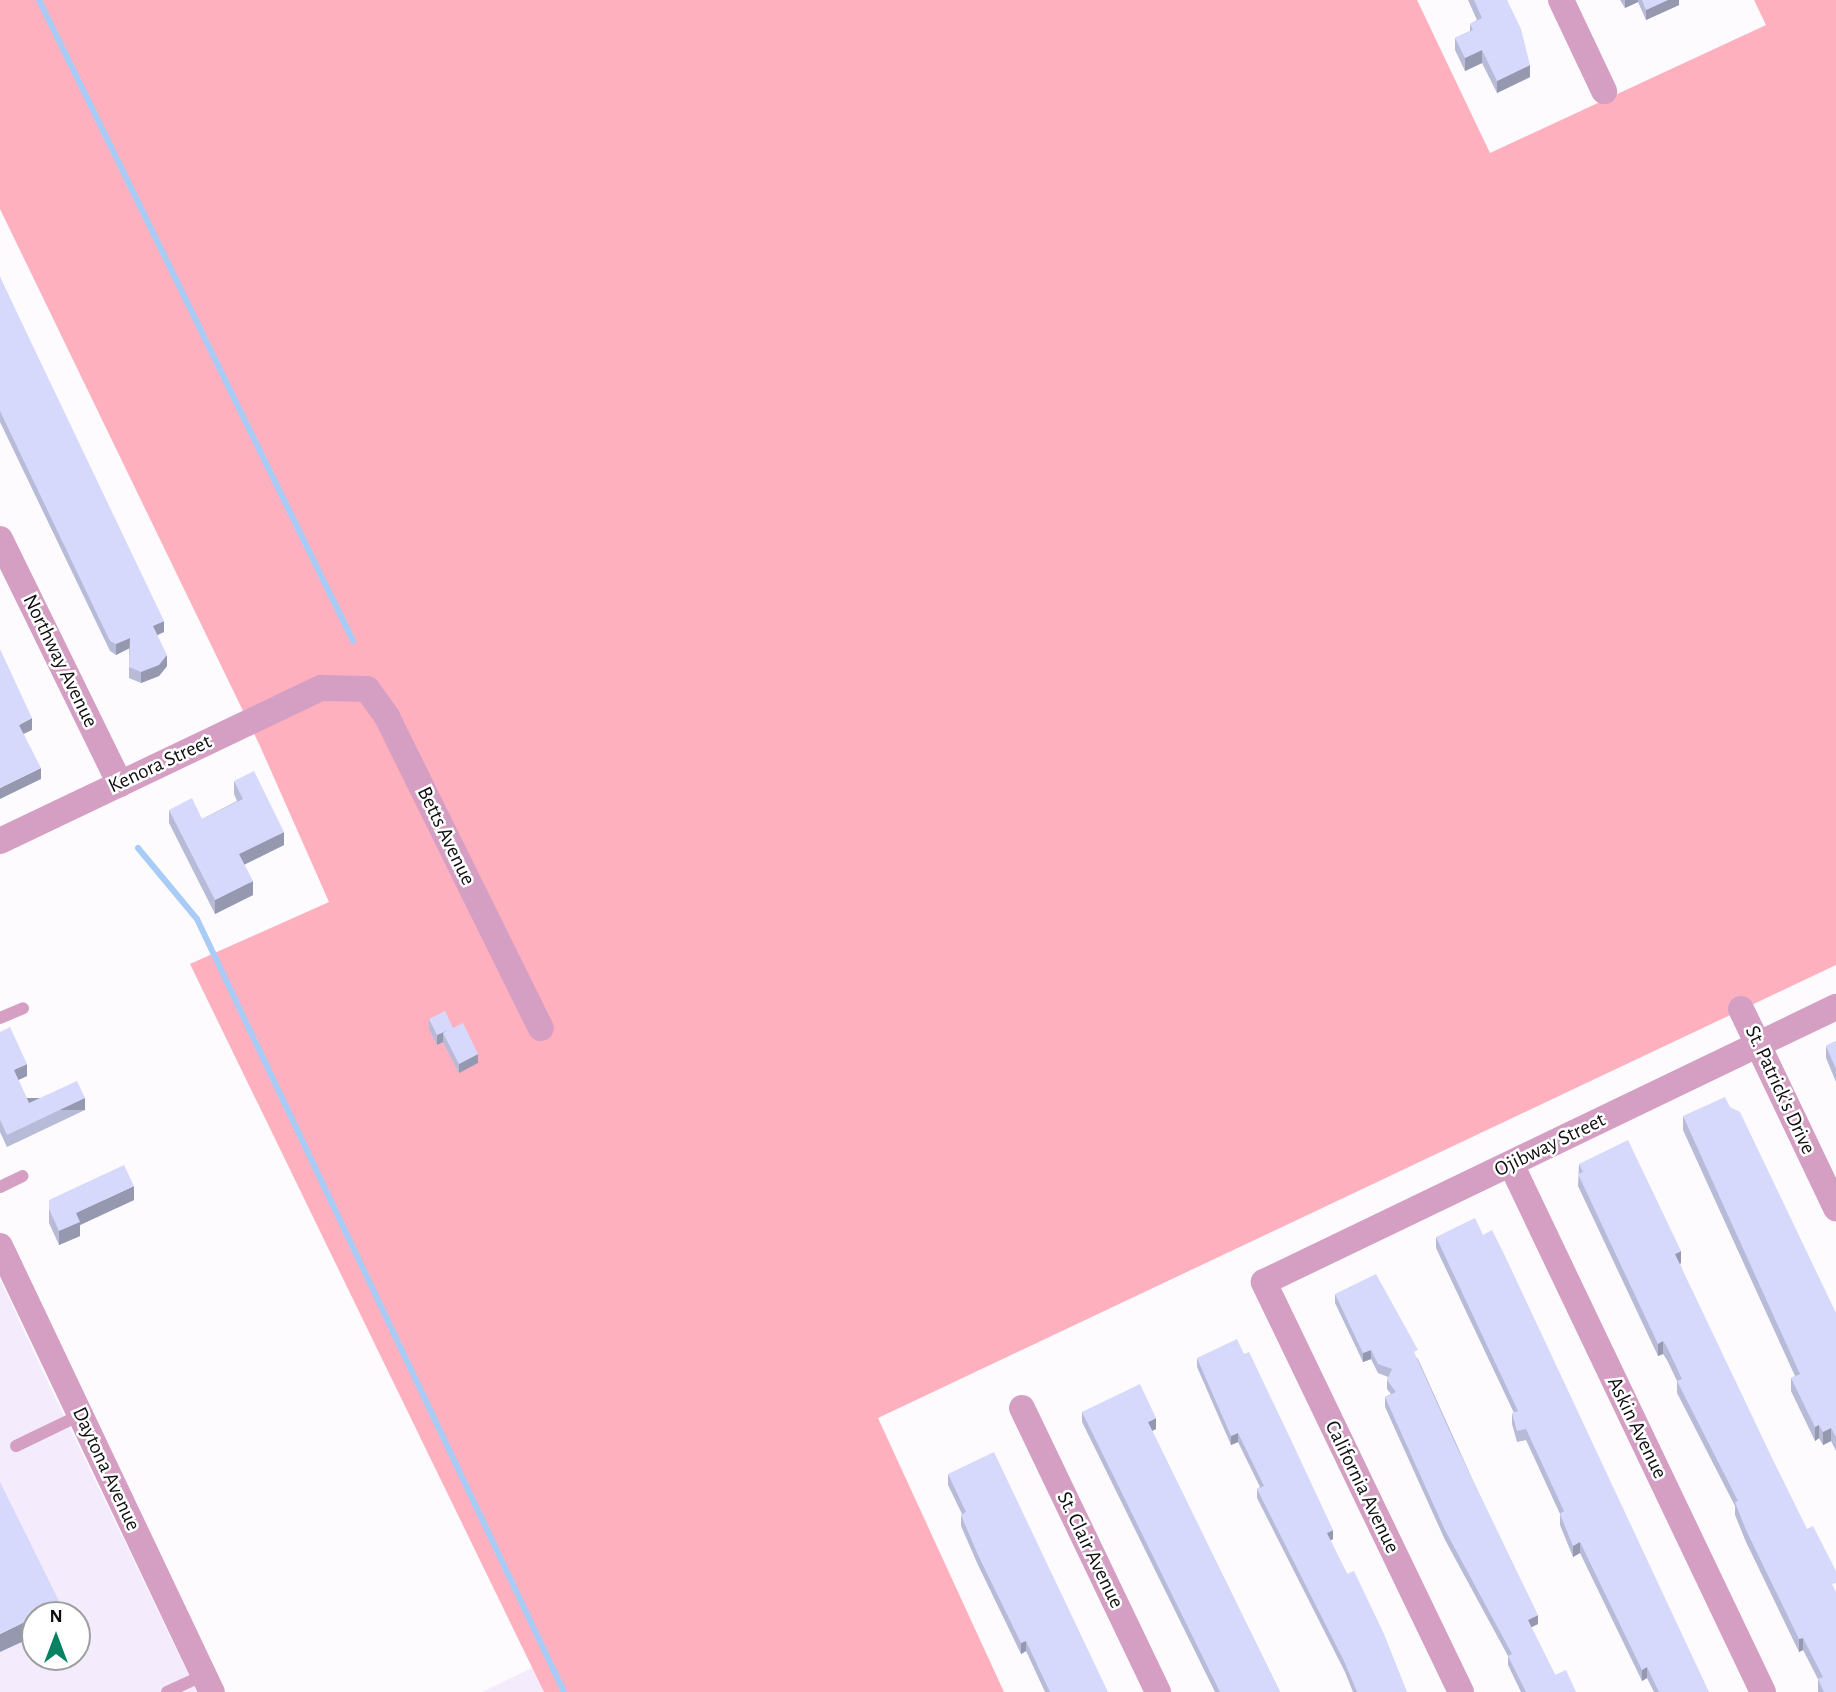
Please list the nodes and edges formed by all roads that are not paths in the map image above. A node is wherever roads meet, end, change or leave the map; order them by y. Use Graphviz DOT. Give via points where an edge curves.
graph roads {
  1 [pos="1561,0"];
  2 [pos="1604,91"];
  3 [pos="0,538"];
  4 [pos="321,688"];
  5 [pos="120,784"];
  6 [pos="0,841"];
  7 [pos="1836,1007"];
  8 [pos="23,1008"];
  9 [pos="1741,1009"];
  10 [pos="0,1018"];
  11 [pos="541,1028"];
  12 [pos="1758,1045"];
  13 [pos="1511,1164"];
  14 [pos="23,1176"];
  15 [pos="0,1187"];
  16 [pos="1836,1208"];
  17 [pos="0,1246"];
  18 [pos="1264,1282"];
  19 [pos="1022,1408"];
  20 [pos="80,1415"];
  21 [pos="16,1446"];
  22 [pos="208,1684"];
  23 [pos="167,1692"];
  24 [pos="1158,1692"];
  25 [pos="1461,1692"];
  26 [pos="1763,1692"];
  1 -- 2 [label="street"];
  3 -- 5 [label="street, Northway Avenue"];
  4 -- 5 [label="street, Kenora Street"];
  4 -- 11 [label="street, Betts Avenue" via="367,689 387,718"];
  5 -- 6 [label="street, Kenora Street"];
  7 -- 12 [label="street, Ojibway Street"];
  8 -- 10 [label="lane"];
  9 -- 12 [label="street, St. Patrick's Drive"];
  12 -- 13 [label="street, Ojibway Street"];
  12 -- 16 [label="street, St. Patrick's Drive"];
  13 -- 18 [label="street, Ojibway Street"];
  13 -- 26 [label="street, Askin Avenue"];
  14 -- 15 [label="lane"];
  17 -- 20 [label="street, Daytona Avenue"];
  18 -- 25 [label="street, California Avenue"];
  19 -- 24 [label="street, St. Clair Avenue"];
  20 -- 21 [label="lane"];
  20 -- 22 [label="street, Daytona Avenue"];
  22 -- 23 [label="lane"];
}
